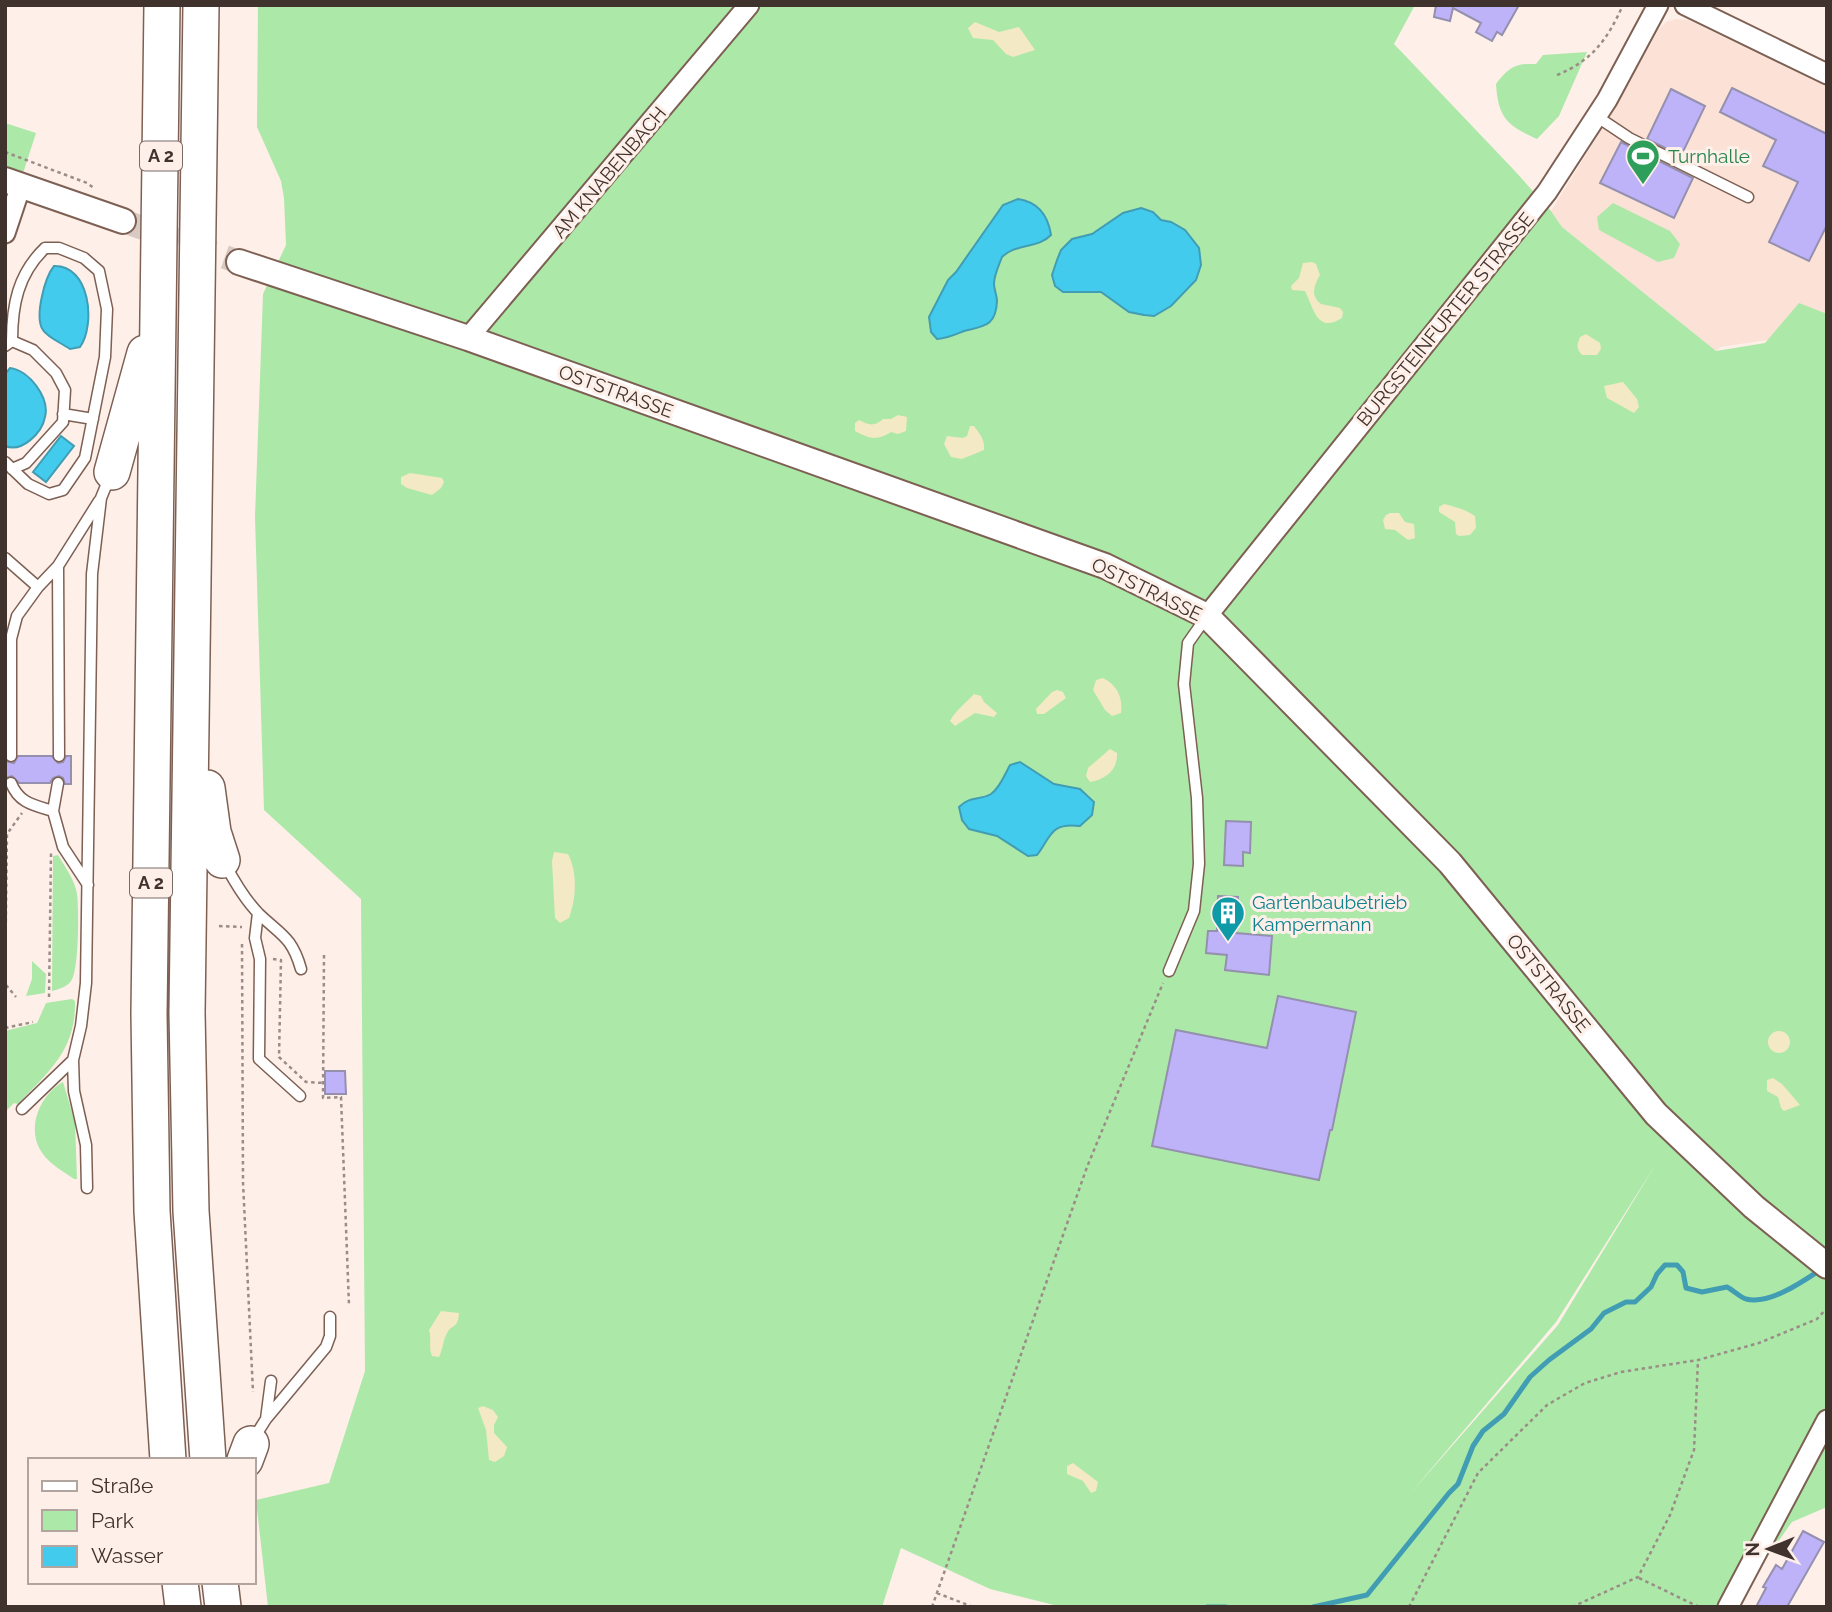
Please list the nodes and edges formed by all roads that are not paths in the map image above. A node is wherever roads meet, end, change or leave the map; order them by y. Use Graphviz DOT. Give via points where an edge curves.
graph roads {
  1 [pos="162,5"];
  2 [pos="201,5"];
  3 [pos="750,5"];
  4 [pos="1658,5"];
  5 [pos="1685,5"];
  6 [pos="1827,74"];
  7 [pos="1596,117"];
  8 [pos="13,183"];
  9 [pos="1748,197"];
  10 [pos="123,221"];
  11 [pos="5,233"];
  12 [pos="239,262"];
  13 [pos="158,306"];
  14 [pos="468,338"];
  15 [pos="9,343"];
  16 [pos="63,414"];
  17 [pos="93,419"];
  18 [pos="8,466"];
  19 [pos="106,485"];
  20 [pos="5,558"];
  21 [pos="58,566"];
  22 [pos="38,587"];
  23 [pos="1207,616"];
  24 [pos="192,702"];
  25 [pos="11,756"];
  26 [pos="59,756"];
  27 [pos="11,783"];
  28 [pos="58,783"];
  29 [pos="53,811"];
  30 [pos="222,859"];
  31 [pos="88,886"];
  32 [pos="258,913"];
  33 [pos="301,969"];
  34 [pos="1168,971"];
  35 [pos="73,1060"];
  36 [pos="300,1096"];
  37 [pos="22,1109"];
  38 [pos="87,1188"];
  39 [pos="1827,1266"];
  40 [pos="330,1317"];
  41 [pos="271,1381"];
  42 [pos="1827,1420"];
  43 [pos="254,1441"];
  44 [pos="167,1458"];
  45 [pos="208,1458"];
  46 [pos="180,1584"];
  47 [pos="220,1584"];
  48 [pos="183,1607"];
  49 [pos="223,1607"];
  50 [pos="1728,1607"];
  1 -- 13 [label="highway, A 2"];
  2 -- 24 [label="highway, A 2"];
  3 -- 14 [label="street, AM KNABENBACH"];
  4 -- 7 [label="street, BURGSTEINFURTER STRASSE"];
  5 -- 6 [label="street"];
  7 -- 9 [label="lane"];
  7 -- 23 [label="street, BURGSTEINFURTER STRASSE" via="1547,192"];
  8 -- 10 [label="street"];
  8 -- 11 [label="street"];
  12 -- 14 [label="street, OSTSTRASSE"];
  13 -- 19 [label="highway"];
  13 -- 44 [label="highway, A 2" via="149,1014 152,1211"];
  14 -- 23 [label="street, OSTSTRASSE" via="1105,566"];
  15 -- 16 [label="lane" via="33,350 56,373 65,390"];
  15 -- 17 [label="lane" via="17,290 32,261 45,248 60,248 84,258 99,271 107,309 106,357"];
  16 -- 17 [label="lane"];
  16 -- 18 [label="lane" via="62,422 26,463"];
  17 -- 18 [label="lane" via="85,458 63,490 49,494 28,484"];
  19 -- 21 [label="lane"];
  19 -- 31 [label="lane" via="92,574"];
  20 -- 22 [label="lane"];
  21 -- 22 [label="lane"];
  21 -- 26 [label="lane"];
  22 -- 25 [label="lane" via="17,616 12,639"];
  23 -- 34 [label="lane" via="1188,643 1184,684 1196,798 1198,876 1194,911"];
  23 -- 39 [label="street, OSTSTRASSE" via="1450,863 1657,1114 1754,1207"];
  24 -- 30 [label="highway" via="213,832"];
  24 -- 45 [label="highway, A 2" via="187,1013 190,1198"];
  27 -- 29 [label="lane" via="16,796"];
  28 -- 29 [label="lane"];
  29 -- 31 [label="lane" via="63,847"];
  30 -- 32 [label="lane"];
  31 -- 35 [label="lane" via="86,983"];
  32 -- 33 [label="lane" via="296,950"];
  32 -- 36 [label="lane" via="259,1059"];
  35 -- 37 [label="lane"];
  35 -- 38 [label="lane" via="86,1145"];
  40 -- 43 [label="lane" via="326,1348"];
  41 -- 43 [label="lane"];
  42 -- 50 [label="street"];
  46 -- 48 [label="highway"];
  47 -- 49 [label="highway"];
}
